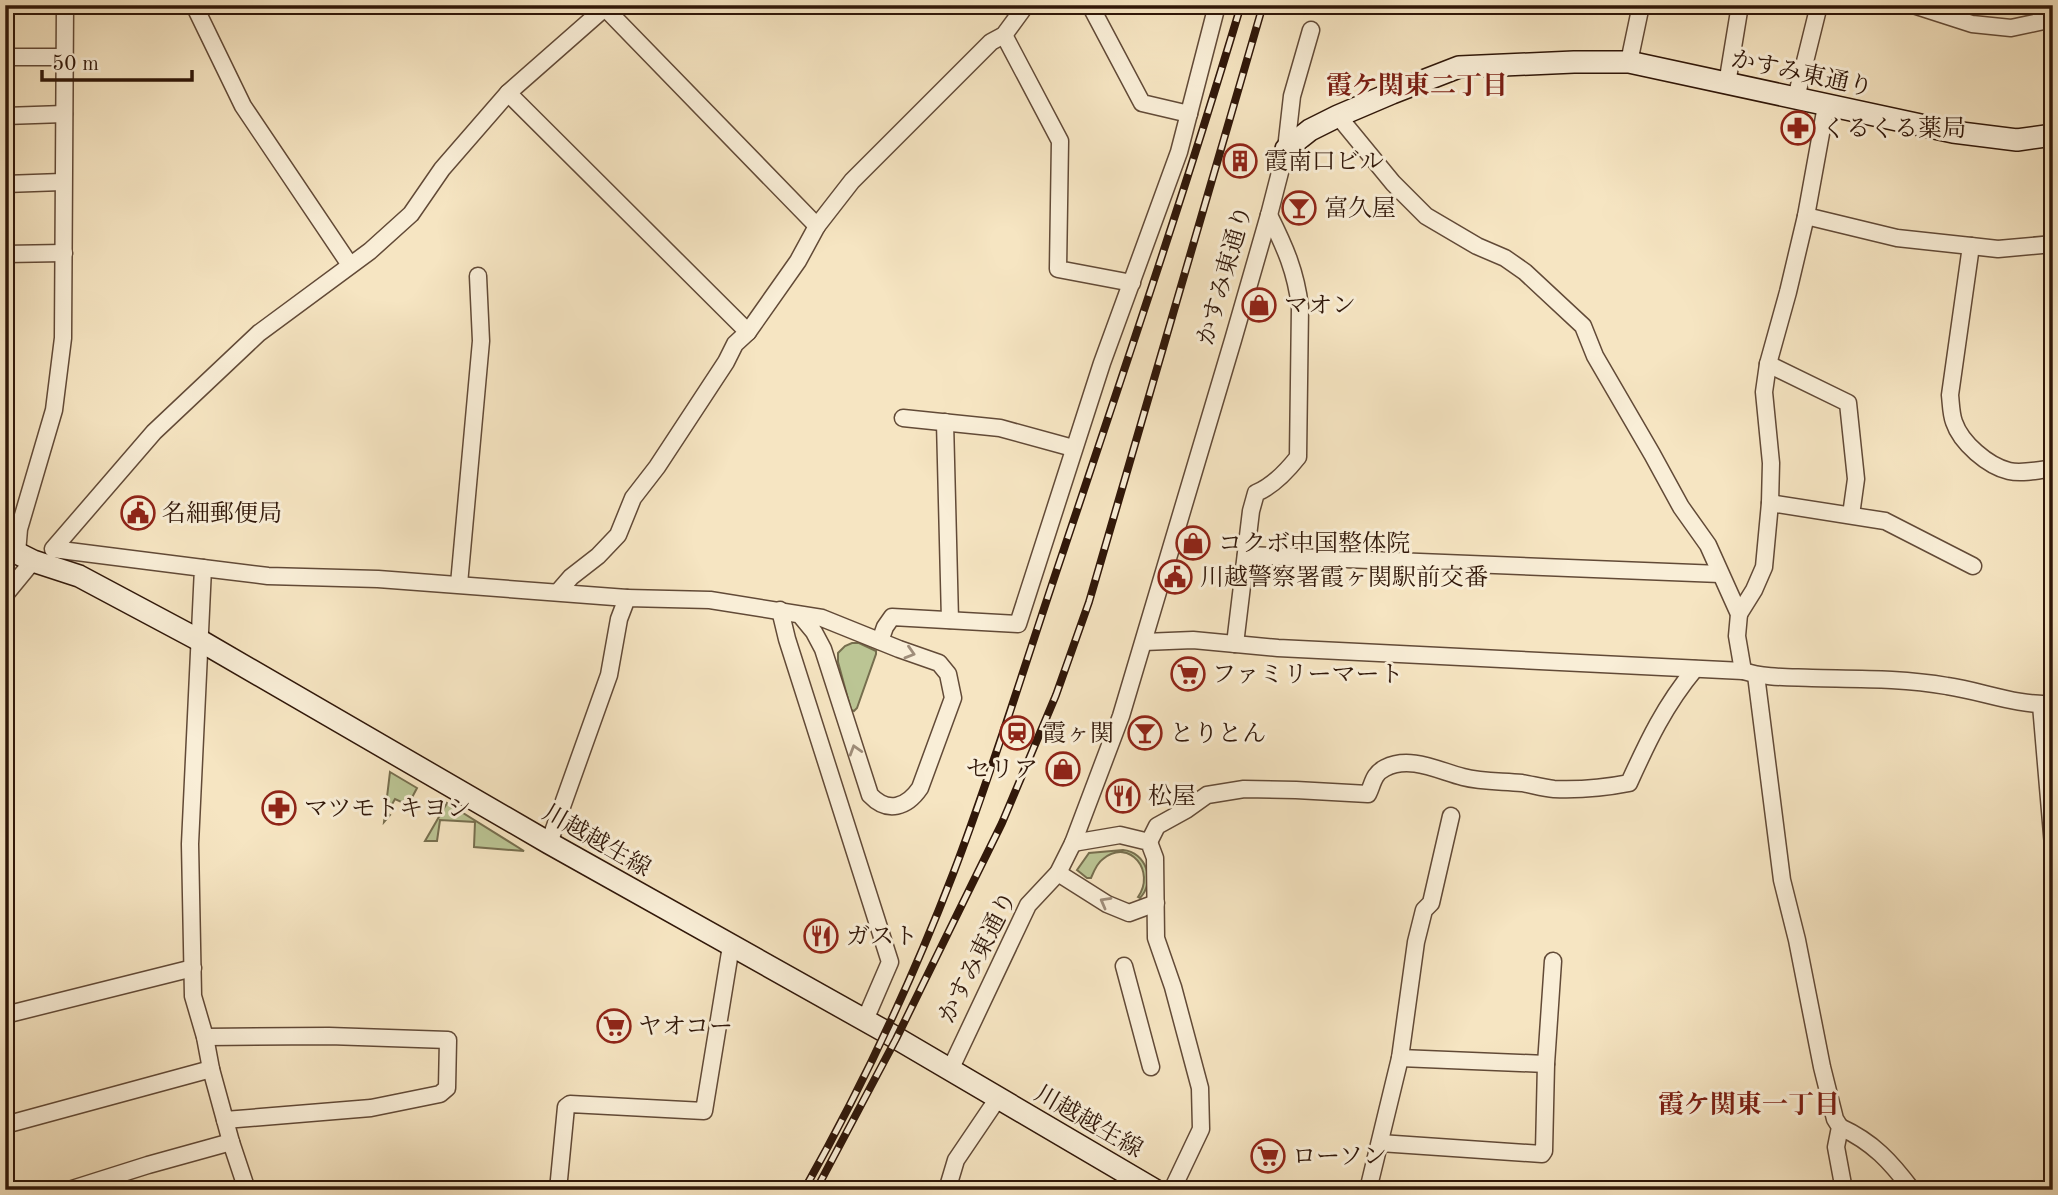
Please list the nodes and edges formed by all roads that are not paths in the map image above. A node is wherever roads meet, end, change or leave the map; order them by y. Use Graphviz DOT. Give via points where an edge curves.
graph roads {
  1 [pos="65,5"];
  2 [pos="194,5"];
  3 [pos="1026,5"];
  4 [pos="1090,5"];
  5 [pos="1215,5"];
  6 [pos="1641,5"];
  7 [pos="1740,5"];
  8 [pos="1819,5"];
  9 [pos="1920,6"];
  10 [pos="607,7"];
  11 [pos="2053,19"];
  12 [pos="1311,30"];
  13 [pos="1004,35"];
  14 [pos="5,57"];
  15 [pos="65,57"];
  16 [pos="1629,62"];
  17 [pos="1727,84"];
  18 [pos="508,93"];
  19 [pos="1796,98"];
  20 [pos="1826,106"];
  21 [pos="64,114"];
  22 [pos="1189,114"];
  23 [pos="5,116"];
  24 [pos="1338,116"];
  25 [pos="2053,135"];
  26 [pos="1286,149"];
  27 [pos="62,182"];
  28 [pos="5,184"];
  29 [pos="1269,215"];
  30 [pos="1806,216"];
  31 [pos="817,226"];
  32 [pos="1971,246"];
  33 [pos="2052,249"];
  34 [pos="64,253"];
  35 [pos="5,254"];
  36 [pos="350,265"];
  37 [pos="478,276"];
  38 [pos="1132,283"];
  39 [pos="748,332"];
  40 [pos="1768,364"];
  41 [pos="903,418"];
  42 [pos="945,422"];
  43 [pos="1073,448"];
  44 [pos="2053,468"];
  45 [pos="1770,503"];
  46 [pos="1852,515"];
  47 [pos="12,527"];
  48 [pos="52,549"];
  49 [pos="1246,555"];
  50 [pos="15,557"];
  51 [pos="1973,566"];
  52 [pos="203,568"];
  53 [pos="1720,574"];
  54 [pos="459,584"];
  55 [pos="558,592"];
  56 [pos="5,595"];
  57 [pos="627,598"];
  58 [pos="779,610"];
  59 [pos="1739,614"];
  60 [pos="800,615"];
  61 [pos="950,620"];
  62 [pos="199,640"];
  63 [pos="880,641"];
  64 [pos="1143,642"];
  65 [pos="1235,644"];
  66 [pos="1695,669"];
  67 [pos="1749,673"];
  68 [pos="2047,704"];
  69 [pos="1451,816"];
  70 [pos="1149,842"];
  71 [pos="549,843"];
  72 [pos="1073,843"];
  73 [pos="2053,846"];
  74 [pos="1058,873"];
  75 [pos="1156,904"];
  76 [pos="731,946"];
  77 [pos="1553,961"];
  78 [pos="1124,966"];
  79 [pos="193,968"];
  80 [pos="5,1015"];
  81 [pos="865,1020"];
  82 [pos="205,1037"];
  83 [pos="1400,1058"];
  84 [pos="1546,1065"];
  85 [pos="1151,1067"];
  86 [pos="211,1069"];
  87 [pos="950,1070"];
  88 [pos="998,1098"];
  89 [pos="225,1119"];
  90 [pos="5,1125"];
  91 [pos="1840,1127"];
  92 [pos="231,1142"];
  93 [pos="1380,1143"];
  94 [pos="69,1190"];
  95 [pos="247,1190"];
  96 [pos="558,1190"];
  97 [pos="947,1190"];
  98 [pos="1155,1190"];
  99 [pos="1172,1190"];
  100 [pos="1368,1190"];
  101 [pos="1844,1190"];
  102 [pos="1912,1190"];
  1 -- 15 [label="street"];
  2 -- 36 [label="street" via="243,106"];
  3 -- 13 [label="street"];
  4 -- 22 [label="street" via="1142,103"];
  5 -- 22 [label="street"];
  6 -- 16 [label="street"];
  7 -- 17 [label="street"];
  8 -- 19 [label="street"];
  9 -- 11 [label="street" via="1972,24 2011,28"];
  10 -- 18 [label="street"];
  10 -- 31 [label="street"];
  12 -- 26 [label="street" via="1292,96"];
  13 -- 31 [label="street" via="991,42 852,181"];
  13 -- 38 [label="street" via="1060,141 1058,269"];
  14 -- 15 [label="street"];
  15 -- 21 [label="street"];
  16 -- 17 [label="main road, かすみ東通り"];
  16 -- 24 [label="main road, かすみ東通り" via="1460,67"];
  17 -- 19 [label="main road, かすみ東通り"];
  18 -- 36 [label="street" via="442,169 411,214"];
  18 -- 39 [label="street"];
  19 -- 20 [label="main road, かすみ東通り"];
  20 -- 25 [label="main road, かすみ東通り" via="1953,132 2017,140"];
  20 -- 30 [label="street"];
  21 -- 23 [label="street"];
  21 -- 27 [label="street"];
  22 -- 38 [label="street"];
  24 -- 26 [label="main road, かすみ東通り"];
  24 -- 53 [label="street" via="1426,216 1525,272 1583,326 1595,356 1681,507 1708,545"];
  26 -- 29 [label="street, かすみ東通り"];
  27 -- 28 [label="street"];
  27 -- 34 [label="street"];
  29 -- 49 [label="street" via="1298,284 1298,457 1286,473 1256,493"];
  29 -- 64 [label="street, かすみ東通り"];
  30 -- 32 [label="street" via="1897,238"];
  30 -- 40 [label="street"];
  31 -- 39 [label="street"];
  32 -- 33 [label="street"];
  32 -- 44 [label="street" via="1950,395 1952,418 1957,431 1993,465 2011,472"];
  34 -- 35 [label="street"];
  34 -- 47 [label="street" via="63,338 54,410"];
  36 -- 48 [label="street" via="259,333 154,432"];
  37 -- 54 [label="street" via="481,341"];
  38 -- 43 [label="street"];
  39 -- 55 [label="street" via="735,344 634,498 618,535"];
  40 -- 45 [label="street" via="1764,393"];
  40 -- 46 [label="street" via="1848,403 1856,479"];
  41 -- 42 [label="street"];
  42 -- 43 [label="street" via="1000,428"];
  42 -- 61 [label="street"];
  43 -- 61 [label="street" via="1018,624"];
  45 -- 46 [label="street"];
  45 -- 59 [label="street" via="1763,567"];
  46 -- 51 [label="street" via="1885,521"];
  47 -- 50 [label="street"];
  48 -- 50 [label="street"];
  48 -- 52 [label="street"];
  49 -- 53 [label="street"];
  49 -- 65 [label="street"];
  50 -- 56 [label="street"];
  50 -- 62 [label="main road, 川越越生線" via="79,576"];
  52 -- 54 [label="street" via="268,576"];
  52 -- 62 [label="street"];
  53 -- 59 [label="street"];
  54 -- 55 [label="street"];
  55 -- 57 [label="street"];
  57 -- 58 [label="street" via="710,600"];
  57 -- 71 [label="street" via="609,675"];
  58 -- 60 [label="street"];
  58 -- 81 [label="street" via="890,962"];
  59 -- 67 [label="street" via="1737,636"];
  60 -- 63 [label="street" via="822,618"];
  63 -- 60 [label="street, one-way" via="939,663 948,674 953,698 920,788 912,800 886,806 866,787 823,649"];
  61 -- 63 [label="street" via="892,617"];
  62 -- 71 [label="main road, 川越越生線"];
  62 -- 79 [label="street" via="190,844"];
  64 -- 65 [label="street"];
  64 -- 72 [label="street, かすみ東通り" via="1121,716"];
  65 -- 66 [label="street"];
  66 -- 67 [label="street"];
  66 -- 70 [label="street" via="1653,730 1629,783 1553,789 1463,777 1428,766 1395,765 1377,774 1368,794 1244,789 1207,795 1157,826"];
  67 -- 68 [label="street" via="1946,685"];
  67 -- 91 [label="street" via="1782,880 1822,1067"];
  68 -- 73 [label="street"];
  69 -- 83 [label="street" via="1431,903 1424,910 1416,942"];
  70 -- 72 [label="street" via="1120,835"];
  70 -- 75 [label="street" via="1155,858"];
  71 -- 76 [label="main road, 川越越生線"];
  72 -- 74 [label="street, かすみ東通り"];
  75 -- 74 [label="street, one-way" via="1129,913"];
  74 -- 87 [label="street, かすみ東通り" via="1028,905"];
  75 -- 99 [label="street" via="1156,938 1200,1088 1201,1129"];
  76 -- 81 [label="main road, 川越越生線"];
  76 -- 96 [label="street" via="704,1111 570,1104 566,1107"];
  77 -- 84 [label="street"];
  78 -- 85 [label="street"];
  79 -- 80 [label="street"];
  79 -- 82 [label="street" via="193,996"];
  81 -- 87 [label="main road, 川越越生線"];
  82 -- 86 [label="street"];
  82 -- 89 [label="street" via="329,1035 448,1040 447,1088 440,1094 372,1108"];
  83 -- 84 [label="street"];
  83 -- 93 [label="street"];
  84 -- 93 [label="street" via="1542,1154"];
  86 -- 89 [label="street"];
  86 -- 90 [label="street"];
  87 -- 88 [label="main road, 川越越生線"];
  88 -- 97 [label="street" via="956,1160"];
  88 -- 98 [label="main road, 川越越生線"];
  89 -- 92 [label="street"];
  91 -- 101 [label="street" via="1836,1147"];
  91 -- 102 [label="street" via="1875,1147"];
  92 -- 94 [label="street"];
  92 -- 95 [label="street"];
  93 -- 100 [label="street"];
}
